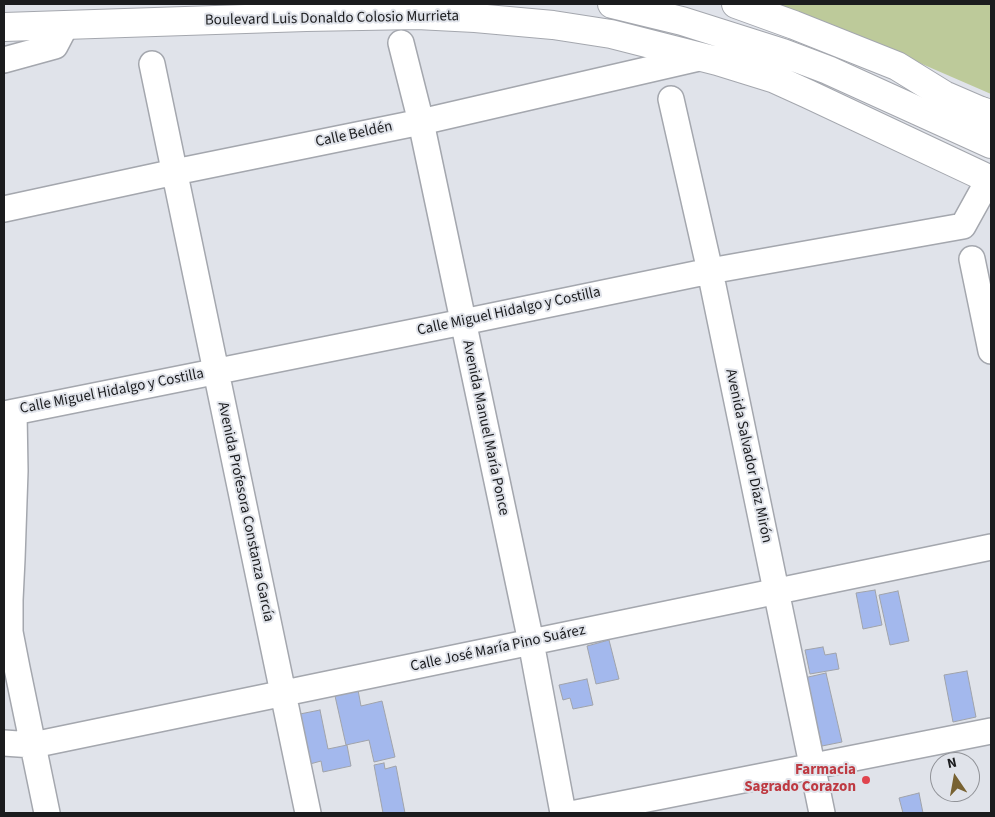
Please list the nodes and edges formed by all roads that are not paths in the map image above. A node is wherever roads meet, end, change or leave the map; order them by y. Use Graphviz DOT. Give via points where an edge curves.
graph roads {
  1 [pos="612,4"];
  2 [pos="736,4"];
  3 [pos="66,25"];
  4 [pos="4,27"];
  5 [pos="402,43"];
  6 [pos="703,57"];
  7 [pos="4,60"];
  8 [pos="152,64"];
  9 [pos="671,99"];
  10 [pos="988,115"];
  11 [pos="421,122"];
  12 [pos="991,144"];
  13 [pos="175,172"];
  14 [pos="990,178"];
  15 [pos="4,209"];
  16 [pos="972,259"];
  17 [pos="710,270"];
  18 [pos="463,322"];
  19 [pos="991,351"];
  20 [pos="216,372"];
  21 [pos="9,413"];
  22 [pos="991,547"];
  23 [pos="776,592"];
  24 [pos="531,642"];
  25 [pos="283,694"];
  26 [pos="991,731"];
  27 [pos="4,743"];
  28 [pos="33,745"];
  29 [pos="812,766"];
  30 [pos="47,813"];
  31 [pos="308,813"];
  32 [pos="563,813"];
  33 [pos="576,813"];
  34 [pos="822,813"];
  1 -- 12 [label="main road" via="682,21 783,53"];
  2 -- 10 [label="main road" via="897,66 944,95"];
  3 -- 4 [label="main road, Boulevard Luis Donaldo Colosio Murrieta"];
  3 -- 6 [label="main road, Boulevard Luis Donaldo Colosio Murrieta" via="417,15 553,25 611,34"];
  3 -- 7 [label="street" via="55,46"];
  5 -- 11 [label="street, Avenida Manuel María Ponce"];
  6 -- 11 [label="street, Calle Beldén"];
  6 -- 14 [label="main road, Boulevard Luis Donaldo Colosio Murrieta" via="775,79"];
  8 -- 13 [label="street, Avenida Profesora Constanza García"];
  9 -- 17 [label="street, Avenida Salvador Díaz Mirón"];
  11 -- 13 [label="street, Calle Beldén"];
  11 -- 18 [label="street, Avenida Manuel María Ponce"];
  13 -- 15 [label="street, Calle Beldén"];
  13 -- 20 [label="street, Avenida Profesora Constanza García"];
  14 -- 17 [label="street, Calle Miguel Hidalgo y Costilla" via="964,226"];
  16 -- 19 [label="street"];
  17 -- 18 [label="street, Calle Miguel Hidalgo y Costilla"];
  17 -- 23 [label="street, Avenida Salvador Díaz Mirón"];
  18 -- 20 [label="street, Calle Miguel Hidalgo y Costilla"];
  18 -- 24 [label="street, Avenida Manuel María Ponce"];
  20 -- 21 [label="street, Calle Miguel Hidalgo y Costilla"];
  20 -- 25 [label="street, Avenida Profesora Constanza García"];
  21 -- 28 [label="street" via="15,472 10,632"];
  22 -- 23 [label="street, Calle José María Pino Suárez"];
  23 -- 24 [label="street, Calle José María Pino Suárez"];
  23 -- 29 [label="street, Avenida Salvador Díaz Mirón"];
  24 -- 25 [label="street, Calle José María Pino Suárez"];
  24 -- 32 [label="street, Avenida Manuel María Ponce"];
  25 -- 28 [label="street, Calle José María Pino Suárez"];
  25 -- 31 [label="street, Avenida Profesora Constanza García"];
  26 -- 29 [label="street"];
  27 -- 28 [label="street, Calle José María Pino Suárez"];
  28 -- 30 [label="street"];
  29 -- 33 [label="street"];
  29 -- 34 [label="street, Avenida Salvador Díaz Mirón"];
}
